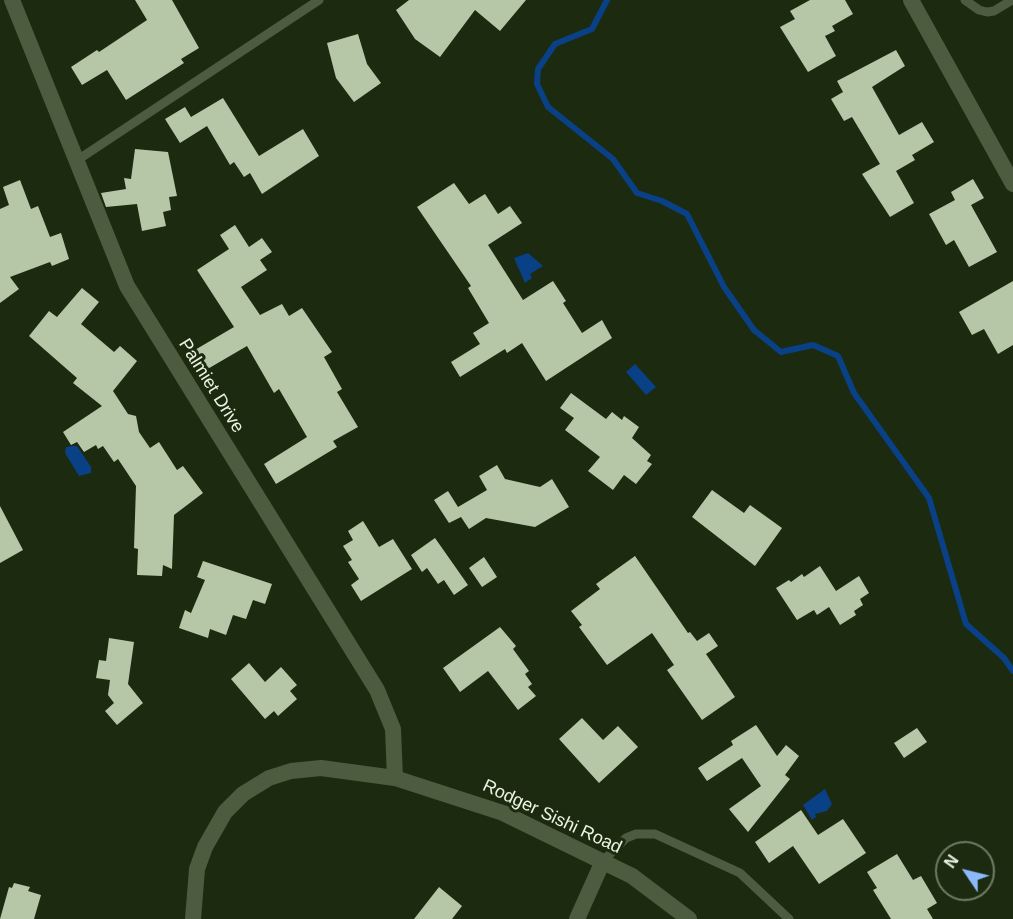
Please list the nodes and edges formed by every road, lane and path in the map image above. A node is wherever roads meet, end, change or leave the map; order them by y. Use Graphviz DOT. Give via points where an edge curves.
graph roads {
  1 [pos="12,0"];
  2 [pos="319,0"];
  3 [pos="911,0"];
  4 [pos="965,0"];
  5 [pos="1012,0"];
  6 [pos="76,161"];
  7 [pos="1013,184"];
  8 [pos="395,778"];
  9 [pos="603,861"];
  10 [pos="194,919"];
  11 [pos="577,919"];
  12 [pos="689,919"];
  13 [pos="789,919"];
  1 -- 6 [label="street, Palmiet Drive"];
  2 -- 6 [label="lane"];
  3 -- 7 [label="street"];
  4 -- 5 [label="lane" via="987,12"];
  6 -- 8 [label="street, Palmiet Drive" via="127,286 377,690 393,729"];
  8 -- 9 [label="street, Rodger Sishi Road" via="484,806"];
  8 -- 10 [label="street, Rodger Sishi Road" via="309,768 269,778 243,794 225,812 205,847 197,869"];
  9 -- 11 [label="street"];
  9 -- 12 [label="street, Rodger Sishi Road" via="632,876"];
  9 -- 13 [label="lane" via="626,838 655,834 740,873"];
}
